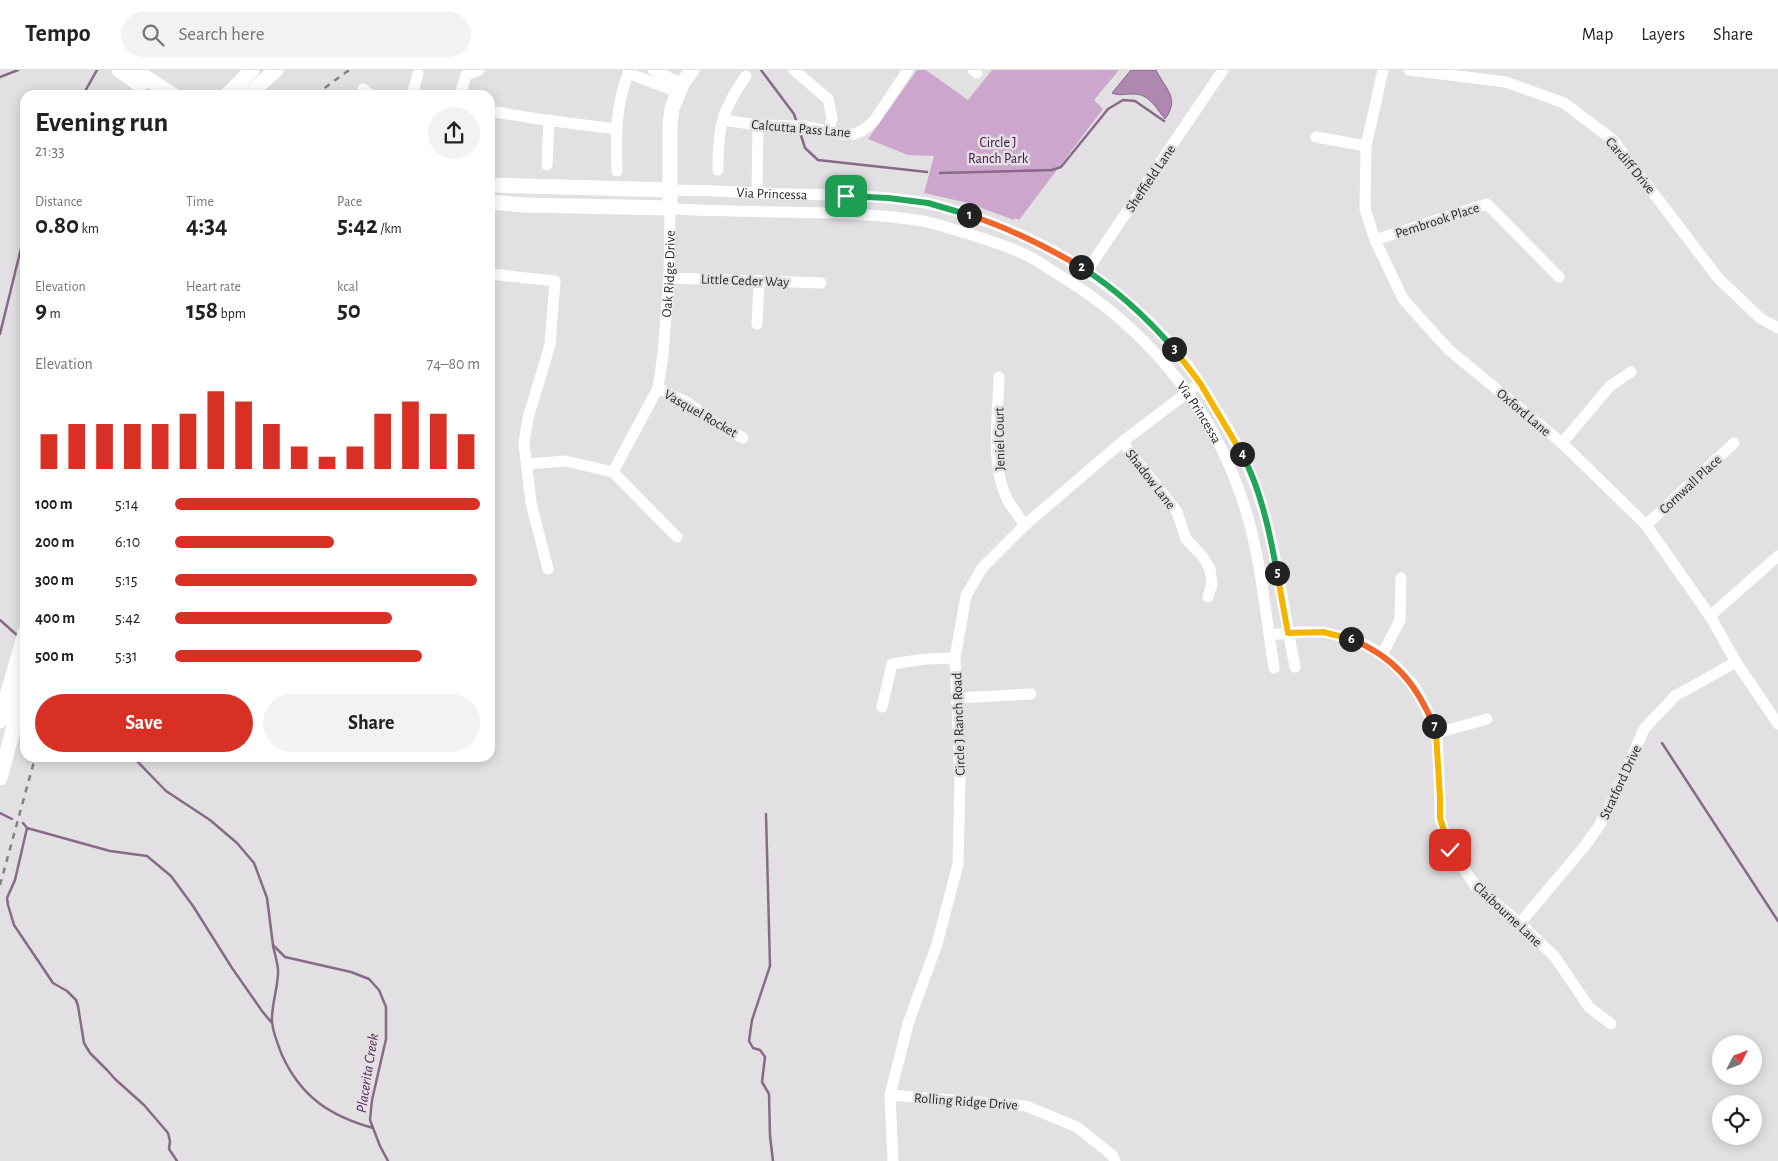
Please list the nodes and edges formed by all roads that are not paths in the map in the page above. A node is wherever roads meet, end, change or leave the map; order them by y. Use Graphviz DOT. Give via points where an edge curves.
graph roads {
  1 [pos="119,70"];
  2 [pos="134,70"];
  3 [pos="252,70"];
  4 [pos="276,70"];
  5 [pos="479,70"];
  6 [pos="653,70"];
  7 [pos="692,70"];
  8 [pos="794,70"];
  9 [pos="908,70"];
  10 [pos="1223,70"];
  11 [pos="1383,70"];
  12 [pos="1409,70"];
  13 [pos="629,71"];
  14 [pos="465,72"];
  15 [pos="418,74"];
  16 [pos="746,76"];
  17 [pos="680,88"];
  18 [pos="148,90"];
  19 [pos="165,90"];
  20 [pos="232,90"];
  21 [pos="254,90"];
  22 [pos="413,90"];
  23 [pos="461,90"];
  24 [pos="495,112"];
  25 [pos="549,120"];
  26 [pos="722,120"];
  27 [pos="758,125"];
  28 [pos="616,129"];
  29 [pos="829,130"];
  30 [pos="1316,137"];
  31 [pos="1366,146"];
  32 [pos="547,165"];
  33 [pos="718,170"];
  34 [pos="616,171"];
  35 [pos="495,185"];
  36 [pos="670,190"];
  37 [pos="757,193"];
  38 [pos="495,202"];
  39 [pos="670,208"];
  40 [pos="1375,240"];
  41 [pos="1087,271"];
  42 [pos="495,275"];
  43 [pos="1559,277"];
  44 [pos="669,278"];
  45 [pos="759,280"];
  46 [pos="821,283"];
  47 [pos="1077,285"];
  48 [pos="757,324"];
  49 [pos="1778,328"];
  50 [pos="1631,372"];
  51 [pos="999,377"];
  52 [pos="1200,383"];
  53 [pos="658,388"];
  54 [pos="1187,392"];
  55 [pos="743,438"];
  56 [pos="1122,442"];
  57 [pos="1562,443"];
  58 [pos="1734,443"];
  59 [pos="527,464"];
  60 [pos="613,472"];
  61 [pos="1025,525"];
  62 [pos="1646,525"];
  63 [pos="677,537"];
  64 [pos="1778,556"];
  65 [pos="548,570"];
  66 [pos="1401,578"];
  67 [pos="1208,597"];
  68 [pos="1710,616"];
  69 [pos="1288,633"];
  70 [pos="1268,635"];
  71 [pos="20,651"];
  72 [pos="1382,655"];
  73 [pos="955,658"];
  74 [pos="1736,662"];
  75 [pos="1295,667"];
  76 [pos="1274,668"];
  77 [pos="1031,694"];
  78 [pos="957,698"];
  79 [pos="20,704"];
  80 [pos="882,707"];
  81 [pos="1776,716"];
  82 [pos="1488,719"];
  83 [pos="0,721"];
  84 [pos="1436,732"];
  85 [pos="0,778"];
  86 [pos="1520,923"];
  87 [pos="1610,1024"];
  88 [pos="890,1095"];
  89 [pos="893,1161"];
  90 [pos="1115,1161"];
  1 -- 18 [label="main road"];
  2 -- 19 [label="main road"];
  3 -- 20 [label="main road"];
  4 -- 21 [label="main road"];
  5 -- 14 [label="street"];
  6 -- 17 [label="street"];
  7 -- 17 [label="main road, Oak Ridge Drive"];
  8 -- 29 [label="street" via="828,99 832,118"];
  9 -- 29 [label="street, Calcutta Pass Lane" via="874,120 862,131 842,134"];
  10 -- 41 [label="street, Sheffield Lane"];
  11 -- 31 [label="street, Oxford Lane"];
  12 -- 49 [label="street, Cardiff Drive" via="1506,82 1564,103 1613,140 1718,278 1760,318"];
  13 -- 17 [label="street"];
  13 -- 28 [label="street"];
  14 -- 23 [label="street"];
  15 -- 22 [label="street"];
  16 -- 26 [label="street" via="732,96"];
  17 -- 36 [label="main road, Oak Ridge Drive" via="672,108 670,126"];
  24 -- 25 [label="street"];
  25 -- 28 [label="street"];
  25 -- 32 [label="street"];
  26 -- 27 [label="street, Calcutta Pass Lane"];
  26 -- 33 [label="street" via="718,138"];
  27 -- 29 [label="street, Calcutta Pass Lane"];
  27 -- 37 [label="street"];
  28 -- 34 [label="street"];
  30 -- 31 [label="street"];
  31 -- 40 [label="street, Oxford Lane" via="1365,209"];
  35 -- 36 [label="main road, Via Princessa"];
  36 -- 37 [label="street, Via Princessa"];
  36 -- 39 [label="main road, Oak Ridge Drive"];
  37 -- 41 [label="street, Via Princessa" via="888,198 928,203 1019,233"];
  38 -- 39 [label="main road, Via Princessa"];
  39 -- 44 [label="street, Oak Ridge Drive"];
  39 -- 47 [label="street, Via Princessa" via="857,214 925,222 1027,255"];
  40 -- 43 [label="street, Pembrook Place" via="1487,204"];
  40 -- 57 [label="street, Oxford Lane" via="1403,299 1448,348"];
  41 -- 47 [label="street, Sheffield Lane"];
  41 -- 52 [label="street, Via Princessa" via="1160,332"];
  42 -- 59 [label="street" via="555,281 550,345 528,418 524,443"];
  44 -- 45 [label="street, Little Ceder Way"];
  44 -- 53 [label="street, Oak Ridge Drive"];
  45 -- 46 [label="street, Little Ceder Way"];
  45 -- 48 [label="street"];
  47 -- 54 [label="street, Via Princessa" via="1136,333"];
  50 -- 57 [label="street" via="1610,386"];
  51 -- 61 [label="street, Jeniel Court" via="998,472 1007,500"];
  52 -- 54 [label="street, Circle J Ranch Road"];
  52 -- 69 [label="street, Via Princessa" via="1243,457 1256,488 1272,545"];
  53 -- 55 [label="street, Vasquel Rocket"];
  53 -- 60 [label="street, Oak Ridge Drive"];
  54 -- 56 [label="street, Circle J Ranch Road"];
  54 -- 70 [label="street, Via Princessa" via="1225,456 1241,494 1255,548"];
  56 -- 61 [label="street, Circle J Ranch Road"];
  56 -- 67 [label="street, Shadow Lane" via="1177,512 1186,539 1210,568 1212,584"];
  57 -- 62 [label="street, Oxford Lane"];
  58 -- 62 [label="street, Cornwall Place"];
  59 -- 60 [label="street" via="565,461"];
  59 -- 65 [label="street" via="531,503"];
  60 -- 63 [label="street"];
  61 -- 73 [label="street, Circle J Ranch Road" via="982,568 966,596"];
  62 -- 68 [label="street, Oxford Lane"];
  64 -- 68 [label="street"];
  66 -- 72 [label="street" via="1400,620"];
  68 -- 74 [label="street, Oxford Lane"];
  69 -- 70 [label="street, Claibourne Lane"];
  69 -- 72 [label="street, Claibourne Lane" via="1323,632 1348,638"];
  69 -- 75 [label="street, Via Princessa"];
  70 -- 76 [label="street, Via Princessa"];
  71 -- 83 [label="main road"];
  72 -- 84 [label="street, Claibourne Lane" via="1414,686"];
  73 -- 78 [label="street, Circle J Ranch Road"];
  73 -- 80 [label="street" via="892,664"];
  74 -- 81 [label="street, Oxford Lane"];
  74 -- 86 [label="street, Stratford Drive" via="1675,696 1644,730 1599,826"];
  77 -- 78 [label="street"];
  78 -- 88 [label="street, Circle J Ranch Road" via="960,780 958,864 937,944 908,1024"];
  79 -- 85 [label="main road"];
  82 -- 84 [label="street"];
  84 -- 86 [label="street, Claibourne Lane" via="1440,818 1450,850 1477,888"];
  86 -- 87 [label="street, Claibourne Lane" via="1555,957 1589,1008"];
  88 -- 89 [label="street, Circle J Ranch Road"];
  88 -- 90 [label="street, Rolling Ridge Drive" via="1026,1106 1077,1127"];
}
